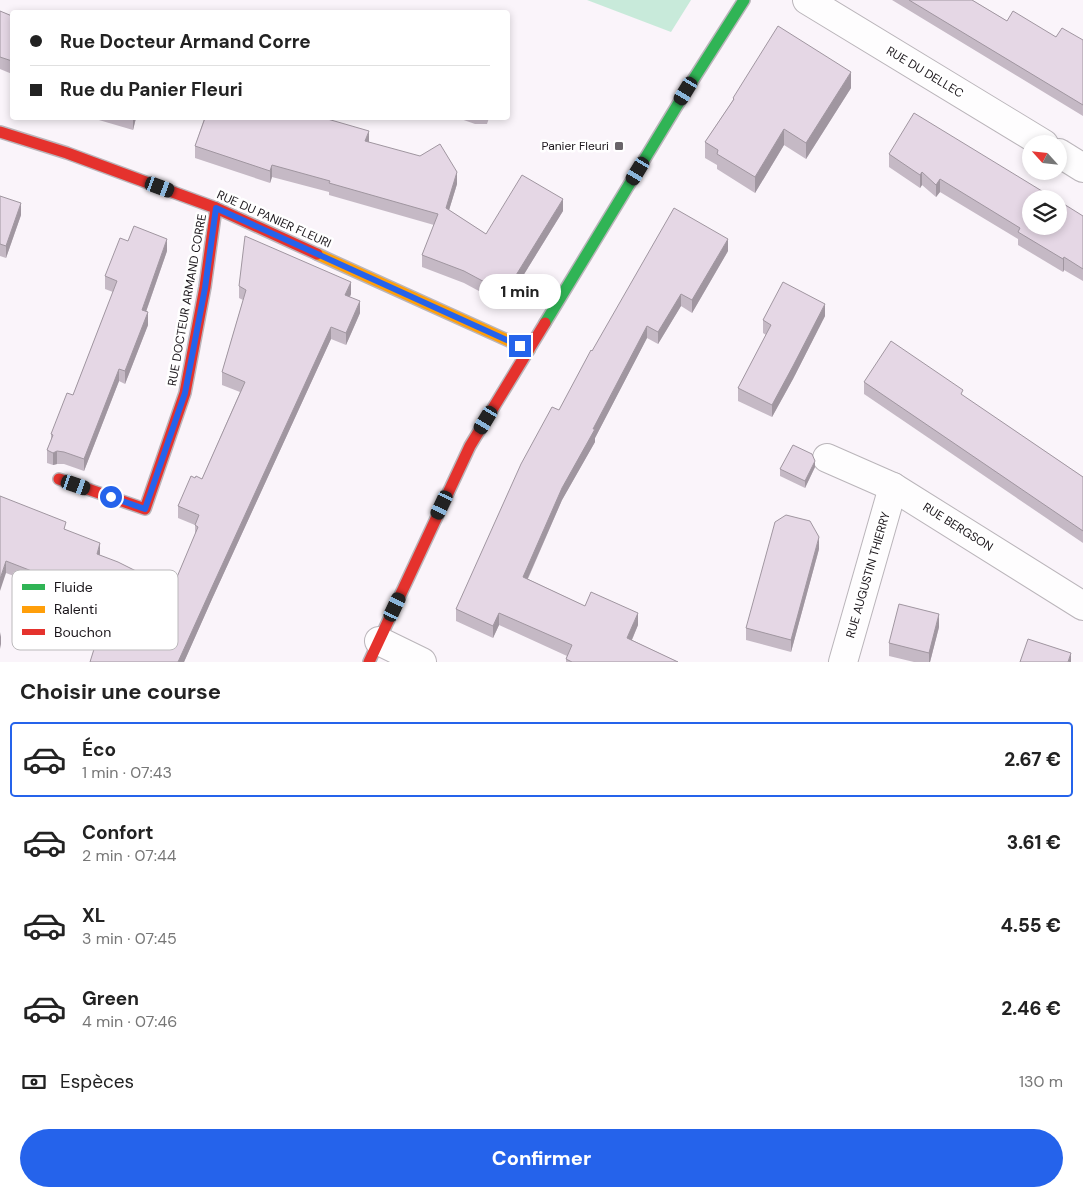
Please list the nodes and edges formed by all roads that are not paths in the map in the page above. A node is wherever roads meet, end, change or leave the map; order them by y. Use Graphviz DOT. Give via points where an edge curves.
graph roads {
  1 [pos="744,0"];
  2 [pos="807,0"];
  3 [pos="0,132"];
  4 [pos="1029,135"];
  5 [pos="1068,159"];
  6 [pos="1083,168"];
  7 [pos="216,208"];
  8 [pos="529,350"];
  9 [pos="828,458"];
  10 [pos="58,479"];
  11 [pos="893,487"];
  12 [pos="1083,606"];
  13 [pos="374,652"];
  14 [pos="422,662"];
  15 [pos="843,662"];
  1 -- 8 [label="street"];
  2 -- 4 [label="street, RUE DU DELLEC"];
  3 -- 7 [label="street, RUE DU PANIER FLEURI"];
  5 -- 6 [label="street"];
  7 -- 8 [label="street, RUE DU PANIER FLEURI"];
  7 -- 10 [label="street, RUE DOCTEUR ARMAND CORRE" via="185,393 145,509"];
  8 -- 13 [label="street" via="470,446"];
  9 -- 11 [label="street, RUE BERGSON"];
  11 -- 12 [label="street, RUE BERGSON"];
  11 -- 15 [label="street, RUE AUGUSTIN THIERRY"];
  13 -- 14 [label="street"];
}
